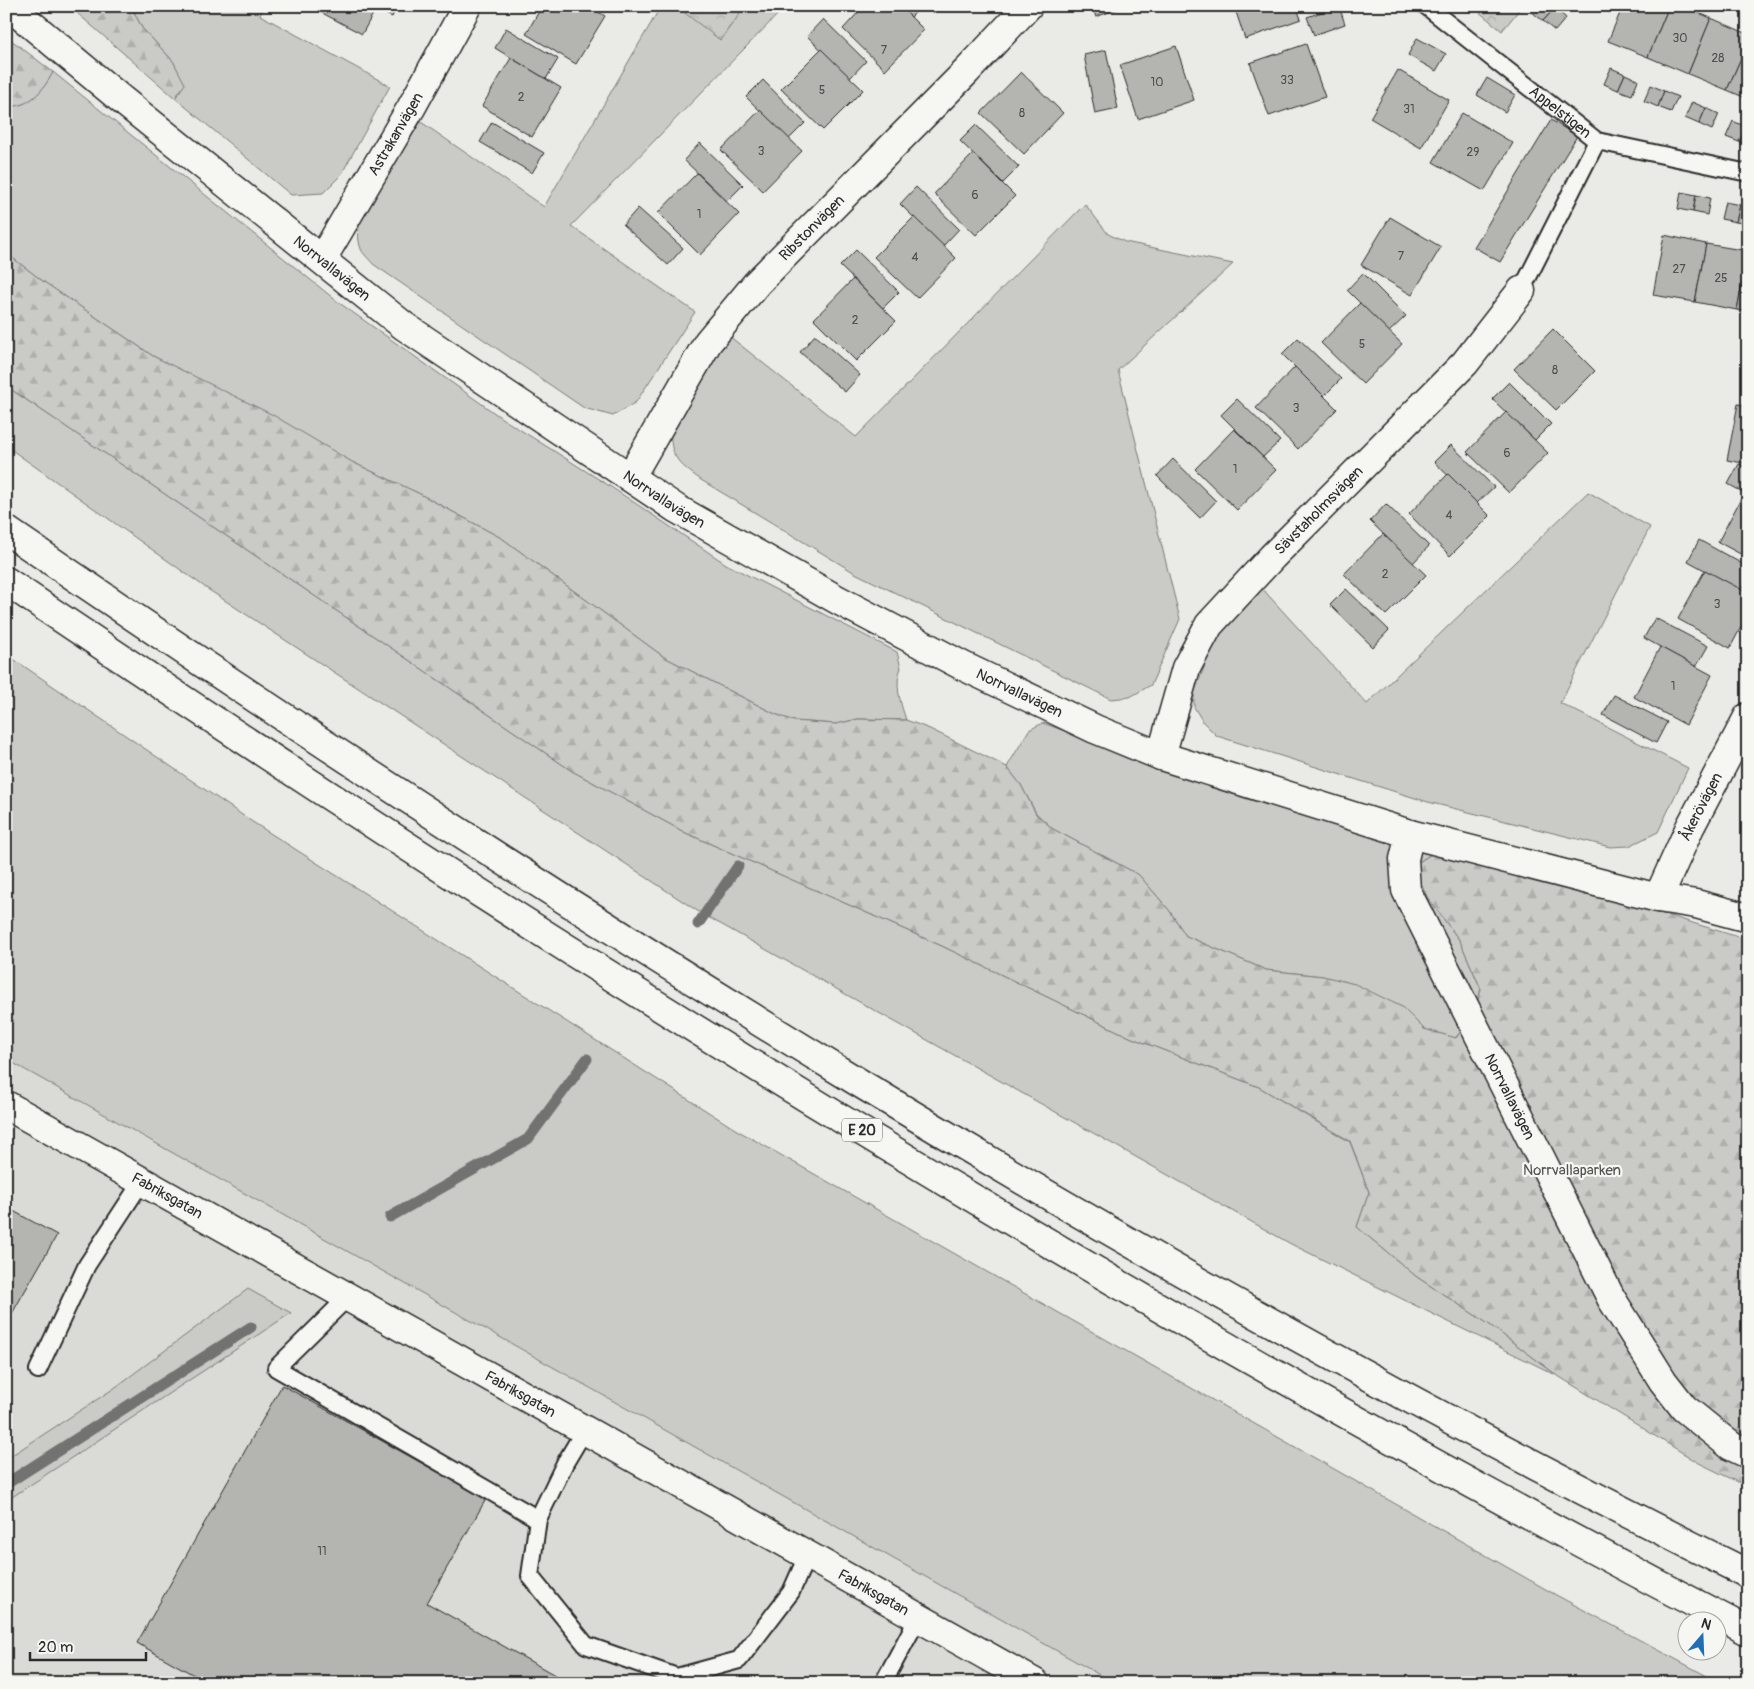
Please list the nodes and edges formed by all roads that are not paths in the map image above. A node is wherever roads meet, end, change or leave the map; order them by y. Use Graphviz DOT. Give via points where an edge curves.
graph roads {
  1 [pos="9,6"];
  2 [pos="467,6"];
  3 [pos="1028,6"];
  4 [pos="1426,6"];
  5 [pos="1597,141"];
  6 [pos="1748,172"];
  7 [pos="322,259"];
  8 [pos="1521,292"];
  9 [pos="631,476"];
  10 [pos="6,530"];
  11 [pos="6,580"];
  12 [pos="1748,717"];
  13 [pos="1161,756"];
  14 [pos="1410,834"];
  15 [pos="1658,898"];
  16 [pos="1748,918"];
  17 [pos="6,1105"];
  18 [pos="142,1181"];
  19 [pos="348,1297"];
  20 [pos="38,1370"];
  21 [pos="584,1431"];
  22 [pos="1748,1454"];
  23 [pos="538,1520"];
  24 [pos="807,1556"];
  25 [pos="1748,1574"];
  26 [pos="918,1618"];
  27 [pos="1748,1630"];
  28 [pos="883,1683"];
  29 [pos="1035,1683"];
  1 -- 7 [label="main road, Norrvallavägen"];
  2 -- 7 [label="main road, Astrakanvägen"];
  3 -- 9 [label="main road, Ribstonvägen" via="732,312 708,342"];
  4 -- 5 [label="lane, Äppelstigen"];
  5 -- 6 [label="lane, Äppelstigen"];
  5 -- 8 [label="lane"];
  7 -- 9 [label="main road, Norrvallavägen" via="404,326"];
  8 -- 13 [label="main road, Sävstaholmsvägen" via="1465,363 1209,626 1186,668"];
  9 -- 13 [label="main road, Norrvallavägen" via="677,509 963,666 1095,729"];
  10 -- 25 [label="main road, E 20" via="490,852 867,1088 1171,1267 1446,1418"];
  11 -- 27 [label="main road, E 20" via="412,850 944,1180 1371,1427"];
  12 -- 15 [label="main road, Åkerövägen" via="1690,827"];
  13 -- 14 [label="main road, Norrvallavägen"];
  14 -- 15 [label="main road, Norrvallavägen"];
  14 -- 22 [label="main road, Norrvallavägen" via="1404,860 1406,890 1611,1298 1663,1381 1684,1408 1731,1446"];
  15 -- 16 [label="main road, Norrvallavägen"];
  17 -- 18 [label="main road, Fabriksgatan"];
  18 -- 19 [label="main road, Fabriksgatan"];
  18 -- 20 [label="lane" via="87,1265"];
  19 -- 21 [label="main road, Fabriksgatan"];
  19 -- 23 [label="lane" via="276,1368"];
  21 -- 23 [label="lane"];
  21 -- 24 [label="main road, Fabriksgatan"];
  23 -- 24 [label="lane" via="530,1576 586,1645 677,1677 739,1660 792,1592"];
  24 -- 26 [label="main road, Fabriksgatan"];
  26 -- 28 [label="lane"];
  26 -- 29 [label="main road, Fabriksgatan"];
}
